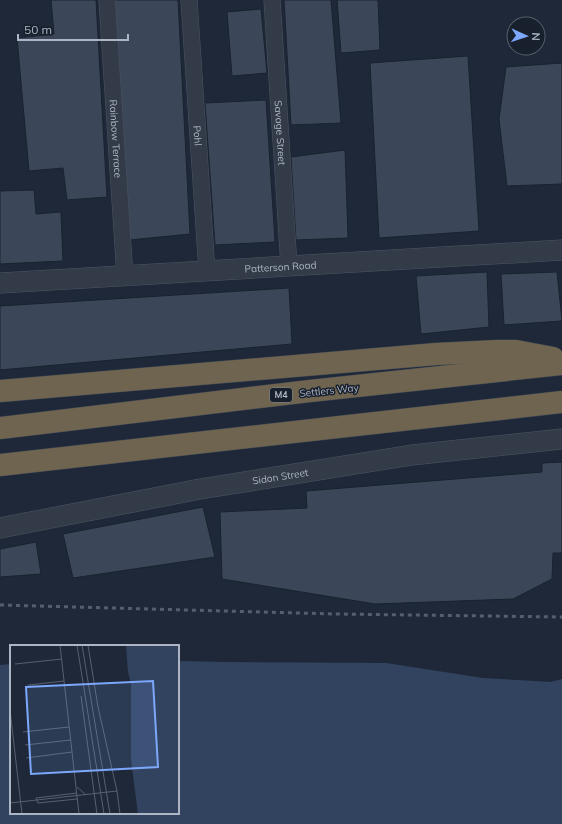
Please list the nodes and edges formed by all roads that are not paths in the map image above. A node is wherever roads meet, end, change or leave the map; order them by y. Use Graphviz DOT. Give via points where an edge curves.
graph roads {
  1 [pos="107,0"];
  2 [pos="189,0"];
  3 [pos="272,0"];
  4 [pos="562,250"];
  5 [pos="289,266"];
  6 [pos="207,272"];
  7 [pos="125,277"];
  8 [pos="0,284"];
  9 [pos="562,359"];
  10 [pos="562,364"];
  11 [pos="0,391"];
  12 [pos="562,402"];
  13 [pos="0,428"];
  14 [pos="562,439"];
  15 [pos="0,465"];
  16 [pos="0,528"];
  1 -- 7 [label="street, Rainbow Terrace"];
  2 -- 6 [label="street, Pohl"];
  3 -- 5 [label="street, Savage Street"];
  4 -- 5 [label="street, Patterson Road"];
  5 -- 6 [label="street, Patterson Road"];
  6 -- 7 [label="street, Patterson Road"];
  7 -- 8 [label="street, Patterson Road"];
  9 -- 11 [label="highway" via="516,351 436,354"];
  10 -- 13 [label="highway, Settlers Way / M4"];
  12 -- 15 [label="highway"];
  14 -- 16 [label="street, Sidon Street" via="412,455 224,485"];
}
